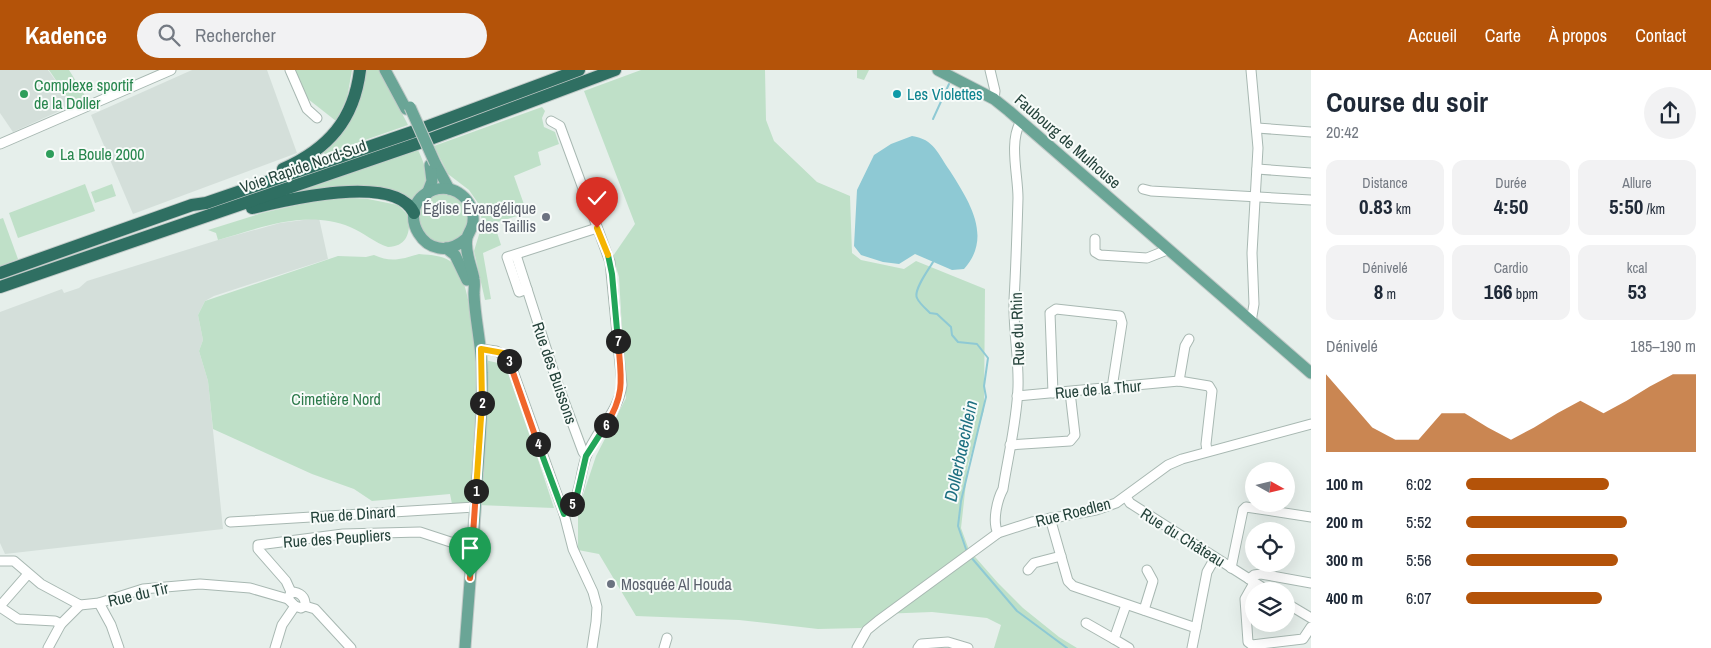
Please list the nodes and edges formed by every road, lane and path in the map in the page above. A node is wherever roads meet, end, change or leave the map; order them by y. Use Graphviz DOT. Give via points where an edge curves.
graph roads {
  1 [pos="171,70"];
  2 [pos="290,70"];
  3 [pos="360,70"];
  4 [pos="385,70"];
  5 [pos="391,70"];
  6 [pos="578,70"];
  7 [pos="615,70"];
  8 [pos="938,70"];
  9 [pos="990,70"];
  10 [pos="1251,70"];
  11 [pos="994,99"];
  12 [pos="408,108"];
  13 [pos="318,118"];
  14 [pos="551,121"];
  15 [pos="1020,123"];
  16 [pos="1257,128"];
  17 [pos="1311,132"];
  18 [pos="0,144"];
  19 [pos="433,164"];
  20 [pos="1257,169"];
  21 [pos="1311,173"];
  22 [pos="449,189"];
  23 [pos="1143,189"];
  24 [pos="426,194"];
  25 [pos="1255,197"];
  26 [pos="1311,200"];
  27 [pos="192,205"];
  28 [pos="414,213"];
  29 [pos="198,219"];
  30 [pos="597,228"];
  31 [pos="467,238"];
  32 [pos="1095,239"];
  33 [pos="446,248"];
  34 [pos="1167,250"];
  35 [pos="0,273"];
  36 [pos="0,287"];
  37 [pos="474,295"];
  38 [pos="1251,322"];
  39 [pos="1189,339"];
  40 [pos="481,349"];
  41 [pos="1311,374"];
  42 [pos="1179,381"];
  43 [pos="1112,388"];
  44 [pos="1070,392"];
  45 [pos="1053,393"];
  46 [pos="1018,396"];
  47 [pos="1311,424"];
  48 [pos="1010,445"];
  49 [pos="1207,451"];
  50 [pos="586,456"];
  51 [pos="1126,497"];
  52 [pos="475,507"];
  53 [pos="564,514"];
  54 [pos="1311,517"];
  55 [pos="1050,518"];
  56 [pos="230,522"];
  57 [pos="998,533"];
  58 [pos="472,549"];
  59 [pos="1061,556"];
  60 [pos="1215,558"];
  61 [pos="0,561"];
  62 [pos="1231,568"];
  63 [pos="1028,570"];
  64 [pos="1147,570"];
  65 [pos="28,574"];
  66 [pos="1252,581"];
  67 [pos="1311,583"];
  68 [pos="290,595"];
  69 [pos="99,603"];
  70 [pos="80,605"];
  71 [pos="1126,605"];
  72 [pos="0,606"];
  73 [pos="295,606"];
  74 [pos="305,606"];
  75 [pos="1295,608"];
  76 [pos="1144,610"];
  77 [pos="1311,618"];
  78 [pos="1086,623"];
  79 [pos="61,624"];
  80 [pos="1311,627"];
  81 [pos="1196,628"];
  82 [pos="667,638"];
  83 [pos="1114,639"];
  84 [pos="48,648"];
  85 [pos="119,648"];
  86 [pos="276,648"];
  87 [pos="351,648"];
  88 [pos="465,648"];
  89 [pos="592,648"];
  90 [pos="664,648"];
  91 [pos="857,648"];
  92 [pos="918,648"];
  93 [pos="968,648"];
  94 [pos="1129,648"];
  95 [pos="1192,648"];
  1 -- 18 [label="street"];
  2 -- 13 [label="street" via="307,109"];
  3 -- 27 [label="highway" via="341,126 316,151 275,172 207,196"];
  4 -- 12 [label="main road"];
  5 -- 12 [label="main road"];
  6 -- 27 [label="highway, Voie Rapide Nord-Sud" via="415,131 206,203"];
  7 -- 29 [label="highway, Voie Rapide Nord-Sud" via="425,141"];
  8 -- 11 [label="main road, Faubourg de Mulhouse"];
  9 -- 11 [label="street"];
  10 -- 16 [label="street"];
  11 -- 15 [label="main road, Faubourg de Mulhouse"];
  12 -- 19 [label="main road, bridge"];
  14 -- 30 [label="street" via="560,126"];
  15 -- 34 [label="main road, Faubourg de Mulhouse"];
  15 -- 46 [label="street, Rue du Rhin" via="1016,130 1018,196 1014,299"];
  16 -- 17 [label="street"];
  16 -- 20 [label="street"];
  19 -- 22 [label="main road"];
  19 -- 24 [label="main road" via="432,181"];
  20 -- 21 [label="street"];
  20 -- 25 [label="street"];
  22 -- 24 [label="main road"];
  22 -- 31 [label="main road" via="463,195 472,208 473,224"];
  23 -- 25 [label="street"];
  24 -- 28 [label="main road"];
  25 -- 26 [label="street"];
  25 -- 38 [label="street"];
  27 -- 35 [label="highway, Voie Rapide Nord-Sud"];
  28 -- 29 [label="highway" via="400,200 380,194 343,192"];
  28 -- 33 [label="main road" via="419,236 431,246"];
  29 -- 36 [label="highway, Voie Rapide Nord-Sud"];
  30 -- 50 [label="street" via="612,274 622,385 614,412"];
  30 -- 50 [label="street, Rue des Buissons" via="511,256 527,289 557,382"];
  31 -- 33 [label="main road"];
  31 -- 37 [label="main road"];
  32 -- 34 [label="street" via="1095,252 1100,255 1147,258"];
  33 -- 37 [label="main road" via="463,268"];
  34 -- 38 [label="main road, Faubourg de Mulhouse"];
  37 -- 40 [label="main road"];
  38 -- 41 [label="main road, Faubourg de Mulhouse"];
  39 -- 42 [label="street" via="1184,346"];
  40 -- 52 [label="main road" via="482,412"];
  40 -- 53 [label="street" via="496,350 508,357"];
  42 -- 43 [label="street, Rue de la Thur"];
  42 -- 49 [label="street, Rue de la Thur" via="1210,386"];
  43 -- 44 [label="street, Rue de la Thur"];
  43 -- 45 [label="street" via="1122,323 1120,316 1056,309 1050,313"];
  44 -- 45 [label="street, Rue de la Thur"];
  44 -- 48 [label="street" via="1075,435 1070,440"];
  45 -- 46 [label="street, Rue de la Thur"];
  46 -- 48 [label="street, Rue du Rhin"];
  47 -- 49 [label="street, Rue Roedlen"];
  48 -- 57 [label="street, Rue du Rhin" via="994,527"];
  49 -- 51 [label="street, Rue Roedlen" via="1168,465"];
  50 -- 53 [label="street" via="577,495"];
  51 -- 55 [label="street, Rue Roedlen" via="1096,510"];
  51 -- 60 [label="street, Rue du Château" via="1130,503"];
  52 -- 56 [label="street, Rue de Dinard"];
  52 -- 58 [label="main road"];
  53 -- 89 [label="street" via="574,552 597,606"];
  54 -- 62 [label="street" via="1246,507"];
  55 -- 57 [label="street, Rue Roedlen"];
  55 -- 59 [label="street"];
  57 -- 91 [label="street, Rue Roedlen" via="878,621 867,630"];
  58 -- 68 [label="street, Rue des Peupliers" via="420,532 343,534 258,545 286,581"];
  58 -- 88 [label="main road"];
  59 -- 63 [label="street" via="1034,563"];
  59 -- 71 [label="street" via="1068,581 1073,586"];
  60 -- 62 [label="street, Rue du Château"];
  60 -- 81 [label="street" via="1207,572"];
  61 -- 65 [label="street" via="14,561"];
  62 -- 66 [label="street, Rue du Château"];
  64 -- 76 [label="street" via="1153,581"];
  65 -- 70 [label="street"];
  65 -- 72 [label="street"];
  66 -- 67 [label="street" via="1254,575 1261,574"];
  66 -- 80 [label="street" via="1245,598 1248,642 1252,645 1303,639"];
  68 -- 69 [label="street, Rue du Tir" via="200,584 143,589"];
  68 -- 73 [label="street"];
  68 -- 74 [label="street" via="298,592"];
  69 -- 70 [label="street, Rue du Tir"];
  69 -- 85 [label="street"];
  70 -- 79 [label="street"];
  71 -- 76 [label="street"];
  71 -- 83 [label="street"];
  72 -- 79 [label="street" via="18,620 56,621"];
  73 -- 74 [label="street"];
  73 -- 86 [label="street" via="282,626"];
  74 -- 87 [label="street" via="315,609"];
  75 -- 77 [label="street"];
  76 -- 81 [label="street"];
  78 -- 83 [label="street"];
  79 -- 84 [label="street"];
  81 -- 95 [label="street"];
  82 -- 90 [label="street"];
  83 -- 94 [label="street"];
  92 -- 93 [label="street" via="921,644 948,642"];
}
